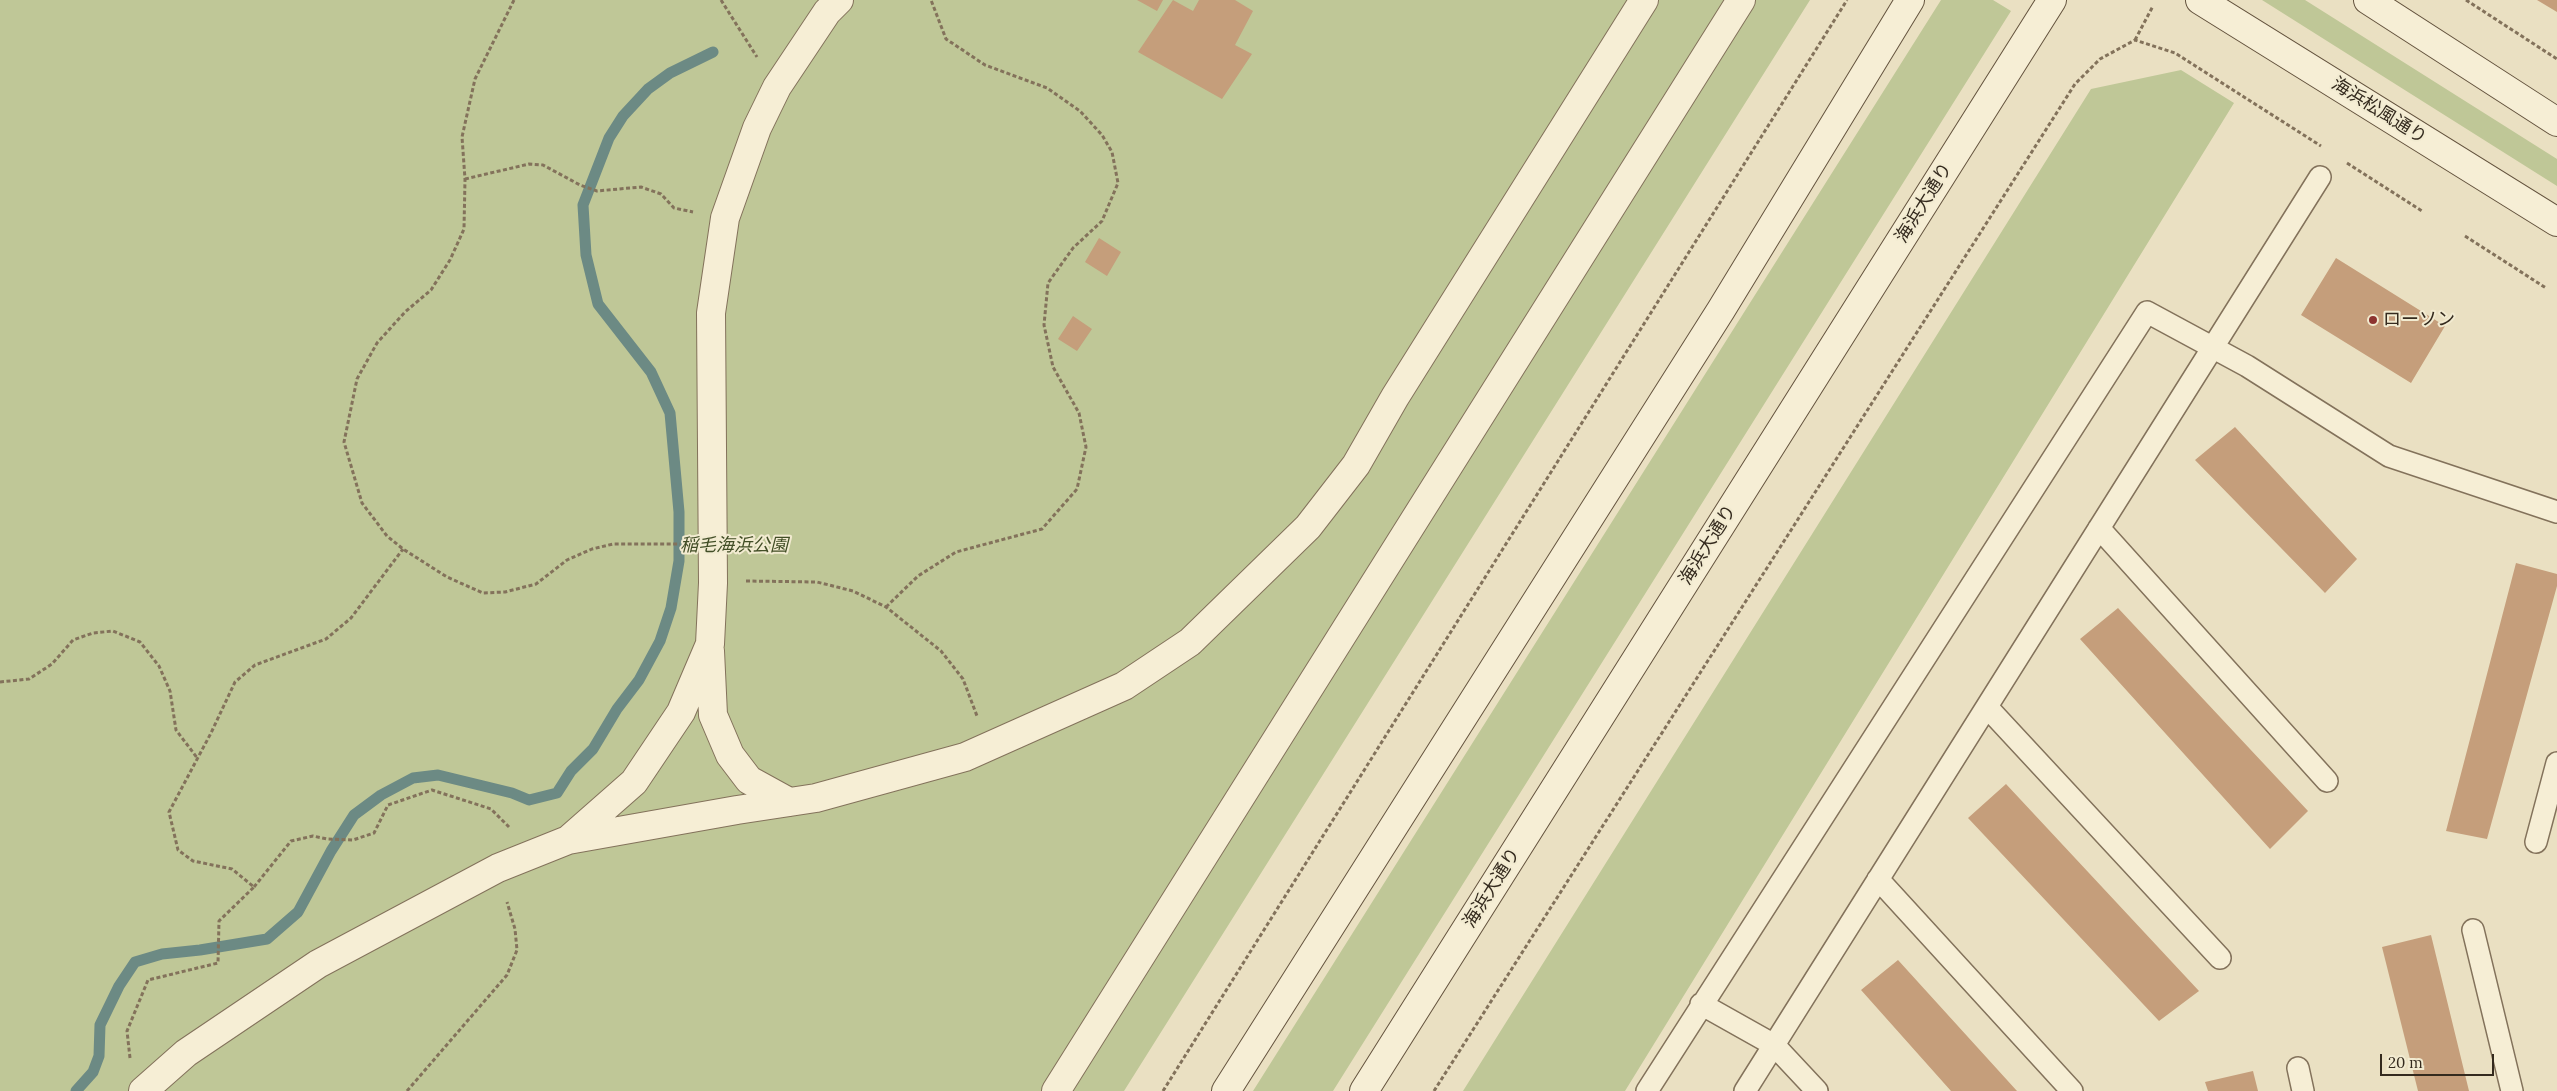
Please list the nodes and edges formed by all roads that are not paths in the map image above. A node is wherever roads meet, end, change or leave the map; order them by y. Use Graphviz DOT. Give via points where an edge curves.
graph roads {
  1 [pos="839,0"];
  2 [pos="1644,0"];
  3 [pos="1741,0"];
  4 [pos="1910,0"];
  5 [pos="2052,0"];
  6 [pos="2200,0"];
  7 [pos="2368,0"];
  8 [pos="2557,122"];
  9 [pos="2320,177"];
  10 [pos="2557,222"];
  11 [pos="2213,348"];
  12 [pos="2556,510"];
  13 [pos="2099,528"];
  14 [pos="710,644"];
  15 [pos="1987,707"];
  16 [pos="2557,763"];
  17 [pos="2327,781"];
  18 [pos="789,802"];
  19 [pos="568,840"];
  20 [pos="2536,842"];
  21 [pos="1878,879"];
  22 [pos="2473,930"];
  23 [pos="2220,958"];
  24 [pos="1701,1004"];
  25 [pos="1774,1045"];
  26 [pos="2298,1068"];
  27 [pos="143,1091"];
  28 [pos="1056,1091"];
  29 [pos="1226,1091"];
  30 [pos="1364,1091"];
  31 [pos="1647,1091"];
  32 [pos="1745,1091"];
  33 [pos="1817,1091"];
  34 [pos="2072,1091"];
  35 [pos="2303,1091"];
  36 [pos="2512,1091"];
  1 -- 14 [label="street" via="827,12 778,86 757,128 725,218 711,314 713,583"];
  2 -- 18 [label="street" via="1400,388 1356,464 1308,527 1190,642 1124,686 988,748 835,793"];
  3 -- 28 [label="street"];
  4 -- 29 [label="street" via="1721,310"];
  5 -- 30 [label="street, 海浜大通り"];
  6 -- 10 [label="street, 海浜松風通り"];
  7 -- 8 [label="street"];
  9 -- 11 [label="lane"];
  11 -- 12 [label="lane" via="2389,456"];
  11 -- 13 [label="lane"];
  11 -- 24 [label="lane" via="2147,312"];
  13 -- 15 [label="lane"];
  13 -- 17 [label="lane"];
  14 -- 18 [label="street" via="713,716 730,755 749,780"];
  14 -- 19 [label="street" via="680,712 634,782"];
  15 -- 21 [label="lane"];
  15 -- 23 [label="lane"];
  16 -- 20 [label="lane"];
  18 -- 19 [label="street"];
  19 -- 27 [label="street" via="498,868 318,964 186,1054"];
  21 -- 25 [label="lane"];
  21 -- 34 [label="lane"];
  22 -- 36 [label="lane"];
  24 -- 25 [label="lane"];
  24 -- 31 [label="lane"];
  25 -- 32 [label="lane"];
  25 -- 33 [label="lane"];
  26 -- 35 [label="lane"];
}
